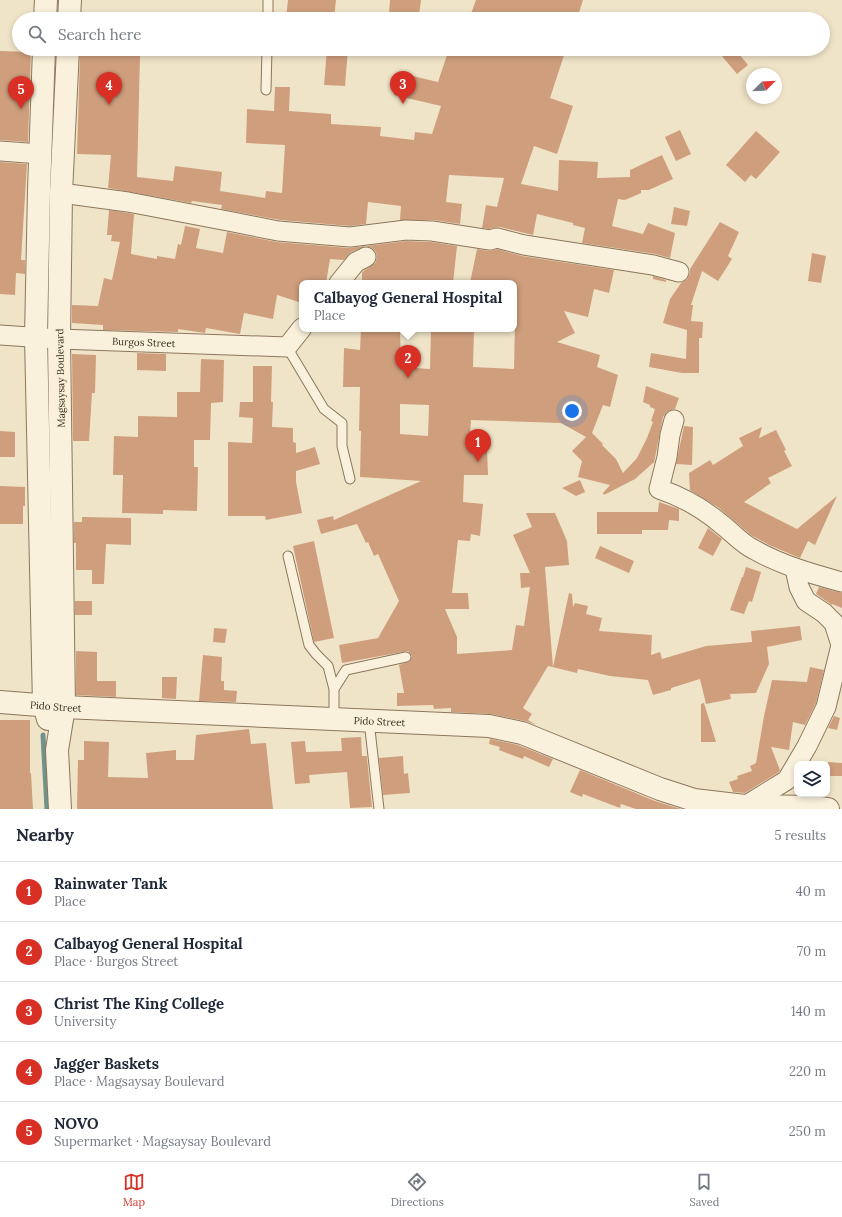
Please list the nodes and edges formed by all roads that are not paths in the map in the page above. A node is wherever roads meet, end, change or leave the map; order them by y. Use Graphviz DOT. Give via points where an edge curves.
graph roads {
  1 [pos="46,0"];
  2 [pos="70,0"];
  3 [pos="268,0"];
  4 [pos="45,12"];
  5 [pos="69,12"];
  6 [pos="268,12"];
  7 [pos="44,56"];
  8 [pos="68,56"];
  9 [pos="267,56"];
  10 [pos="266,90"];
  11 [pos="0,151"];
  12 [pos="40,163"];
  13 [pos="61,184"];
  14 [pos="366,257"];
  15 [pos="679,272"];
  16 [pos="341,280"];
  17 [pos="299,332"];
  18 [pos="0,335"];
  19 [pos="36,338"];
  20 [pos="59,339"];
  21 [pos="288,347"];
  22 [pos="674,420"];
  23 [pos="350,480"];
  24 [pos="288,556"];
  25 [pos="51,563"];
  26 [pos="795,569"];
  27 [pos="842,582"];
  28 [pos="406,657"];
  29 [pos="334,689"];
  30 [pos="0,702"];
  31 [pos="54,706"];
  32 [pos="334,720"];
  33 [pos="370,721"];
  34 [pos="745,806"];
  35 [pos="60,809"];
  36 [pos="378,809"];
  37 [pos="828,809"];
  1 -- 4 [label="street"];
  2 -- 5 [label="street"];
  3 -- 6 [label="lane"];
  7 -- 12 [label="street, Magsaysay Boulevard"];
  8 -- 13 [label="street, Magsaysay Boulevard"];
  9 -- 10 [label="lane"];
  11 -- 12 [label="street"];
  12 -- 13 [label="street"];
  12 -- 19 [label="street, Magsaysay Boulevard"];
  13 -- 15 [label="street" via="128,202 278,232 350,238 406,230 432,231 490,240 497,238 524,246 653,265"];
  13 -- 20 [label="street, Magsaysay Boulevard"];
  14 -- 16 [label="street" via="356,262"];
  17 -- 21 [label="street"];
  18 -- 19 [label="street, Burgos Street"];
  19 -- 20 [label="street, Burgos Street"];
  19 -- 25 [label="street, Magsaysay Boulevard"];
  20 -- 21 [label="street, Burgos Street"];
  20 -- 25 [label="street, Magsaysay Boulevard"];
  21 -- 23 [label="lane" via="324,409 342,423 342,446"];
  22 -- 26 [label="street" via="659,489 681,496 753,549"];
  24 -- 29 [label="lane" via="309,645 328,666"];
  25 -- 31 [label="street, Magsaysay Boulevard"];
  26 -- 27 [label="street"];
  26 -- 34 [label="street" via="799,587 806,601 834,623 841,645 826,707 787,780"];
  28 -- 29 [label="lane" via="346,670"];
  29 -- 32 [label="lane"];
  30 -- 31 [label="street, Pido Street"];
  31 -- 32 [label="street, Pido Street"];
  31 -- 35 [label="street, Magsaysay Boulevard"];
  32 -- 33 [label="street, Pido Street"];
  33 -- 34 [label="street, Pido Street" via="489,726 522,733 687,798"];
  33 -- 36 [label="lane"];
  34 -- 37 [label="street, Pido Street"];
}
